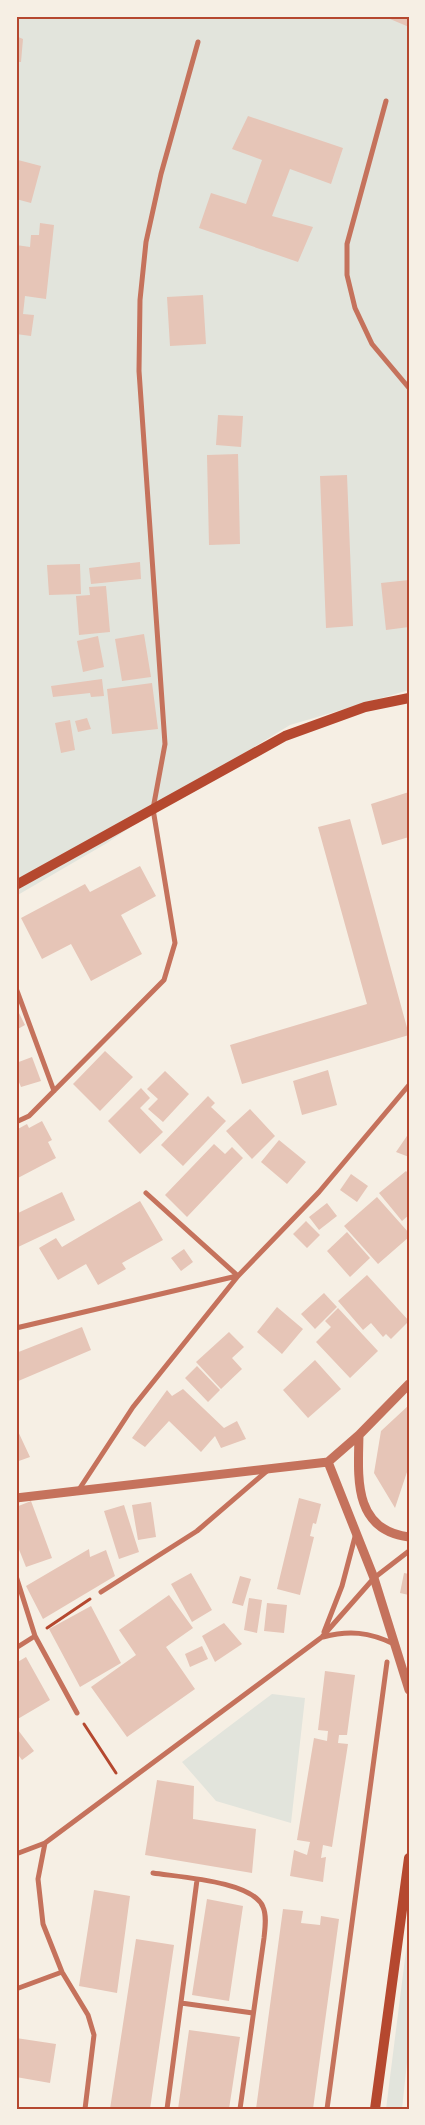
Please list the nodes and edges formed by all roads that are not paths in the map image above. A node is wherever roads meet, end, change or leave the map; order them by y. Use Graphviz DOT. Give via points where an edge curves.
graph roads {
  1 [pos="198,42"];
  2 [pos="386,102"];
  3 [pos="409,388"];
  4 [pos="409,698"];
  5 [pos="153,808"];
  6 [pos="16,885"];
  7 [pos="16,988"];
  8 [pos="409,1085"];
  9 [pos="54,1091"];
  10 [pos="16,1122"];
  11 [pos="146,1193"];
  12 [pos="238,1276"];
  13 [pos="16,1328"];
  14 [pos="409,1384"];
  15 [pos="359,1435"];
  16 [pos="328,1462"];
  17 [pos="268,1470"];
  18 [pos="78,1492"];
  19 [pos="16,1498"];
  20 [pos="356,1532"];
  21 [pos="409,1537"];
  22 [pos="409,1551"];
  23 [pos="16,1576"];
  24 [pos="374,1578"];
  25 [pos="101,1592"];
  26 [pos="35,1636"];
  27 [pos="322,1637"];
  28 [pos="394,1644"];
  29 [pos="16,1648"];
  30 [pos="388,1662"];
  31 [pos="409,1690"];
  32 [pos="77,1712"];
  33 [pos="45,1843"];
  34 [pos="16,1854"];
  35 [pos="409,1858"];
  36 [pos="153,1873"];
  37 [pos="197,1880"];
  38 [pos="62,1972"];
  39 [pos="16,1990"];
  40 [pos="181,2003"];
  41 [pos="253,2013"];
  42 [pos="85,2109"];
  43 [pos="167,2109"];
  44 [pos="240,2109"];
  45 [pos="327,2109"];
  46 [pos="375,2109"];
  1 -- 5 [label="street" via="161,174 146,242 140,300 138,371 165,744"];
  2 -- 3 [label="street" via="348,244 347,275 355,308 372,344"];
  4 -- 5 [label="main road" via="365,707 286,736"];
  5 -- 6 [label="main road"];
  5 -- 9 [label="street" via="175,942 164,980"];
  7 -- 9 [label="street"];
  8 -- 12 [label="street" via="319,1192"];
  9 -- 10 [label="street" via="29,1116"];
  11 -- 12 [label="street"];
  12 -- 13 [label="street"];
  12 -- 18 [label="street" via="133,1406"];
  14 -- 15 [label="street"];
  15 -- 16 [label="street"];
  15 -- 21 [label="street" via="358,1477 367,1510 384,1530"];
  16 -- 17 [label="street"];
  16 -- 20 [label="street"];
  17 -- 18 [label="street"];
  17 -- 25 [label="street" via="198,1530"];
  18 -- 19 [label="street"];
  20 -- 24 [label="street"];
  20 -- 27 [label="street" via="342,1586"];
  22 -- 24 [label="street"];
  23 -- 26 [label="street"];
  24 -- 27 [label="street"];
  24 -- 28 [label="street"];
  26 -- 29 [label="street"];
  26 -- 32 [label="street"];
  27 -- 28 [label="street" via="340,1632 359,1632"];
  27 -- 33 [label="street"];
  28 -- 31 [label="street"];
  30 -- 45 [label="street"];
  33 -- 34 [label="street"];
  33 -- 38 [label="street" via="38,1879 43,1924"];
  35 -- 46 [label="main road"];
  36 -- 37 [label="street"];
  37 -- 40 [label="street"];
  37 -- 41 [label="street" via="240,1888 255,1895 263,1907 266,1921"];
  38 -- 39 [label="street"];
  38 -- 42 [label="street" via="88,2014 94,2035"];
  40 -- 41 [label="street"];
  40 -- 43 [label="street"];
  41 -- 44 [label="street"];
}
